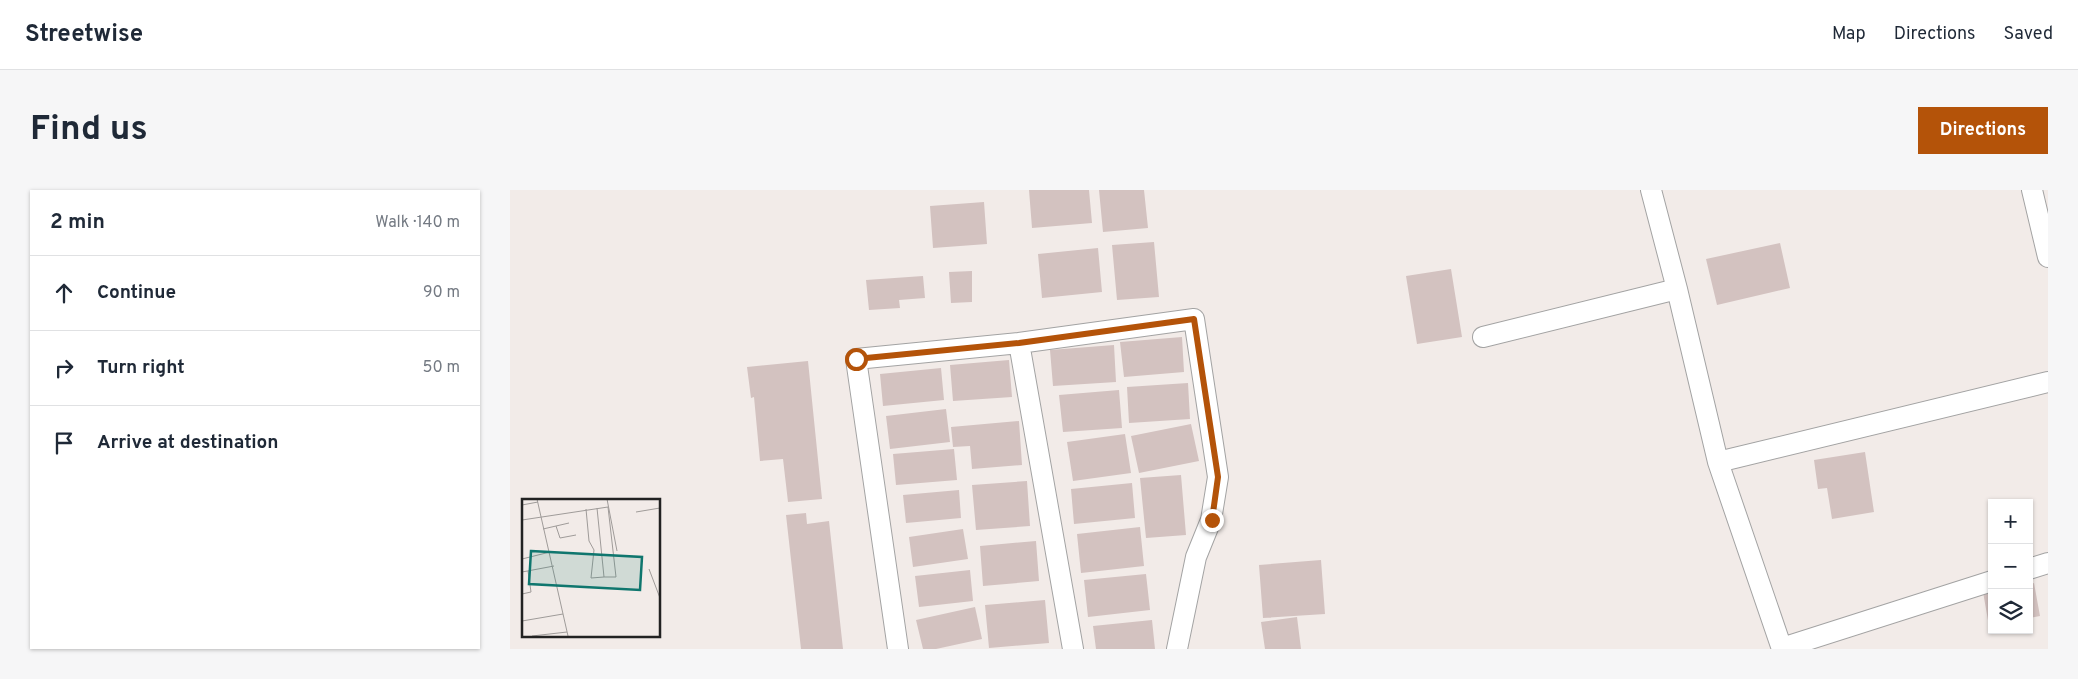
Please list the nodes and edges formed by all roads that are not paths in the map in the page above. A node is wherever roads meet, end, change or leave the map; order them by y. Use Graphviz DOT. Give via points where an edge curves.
graph roads {
  1 [pos="1651,190"];
  2 [pos="2032,190"];
  3 [pos="2048,257"];
  4 [pos="1677,289"];
  5 [pos="1483,337"];
  6 [pos="1019,343"];
  7 [pos="2048,382"];
  8 [pos="1718,462"];
  9 [pos="2048,563"];
  10 [pos="2033,568"];
  11 [pos="1988,582"];
  12 [pos="898,649"];
  13 [pos="1073,649"];
  14 [pos="1177,649"];
  15 [pos="1782,649"];
  1 -- 4 [label="street"];
  2 -- 3 [label="street"];
  4 -- 5 [label="street"];
  4 -- 8 [label="street"];
  6 -- 12 [label="street" via="856,359"];
  6 -- 13 [label="street"];
  6 -- 14 [label="street" via="1194,319 1218,477 1212,520 1196,557"];
  7 -- 8 [label="street"];
  8 -- 15 [label="street"];
  9 -- 10 [label="street"];
  11 -- 15 [label="street"];
}
